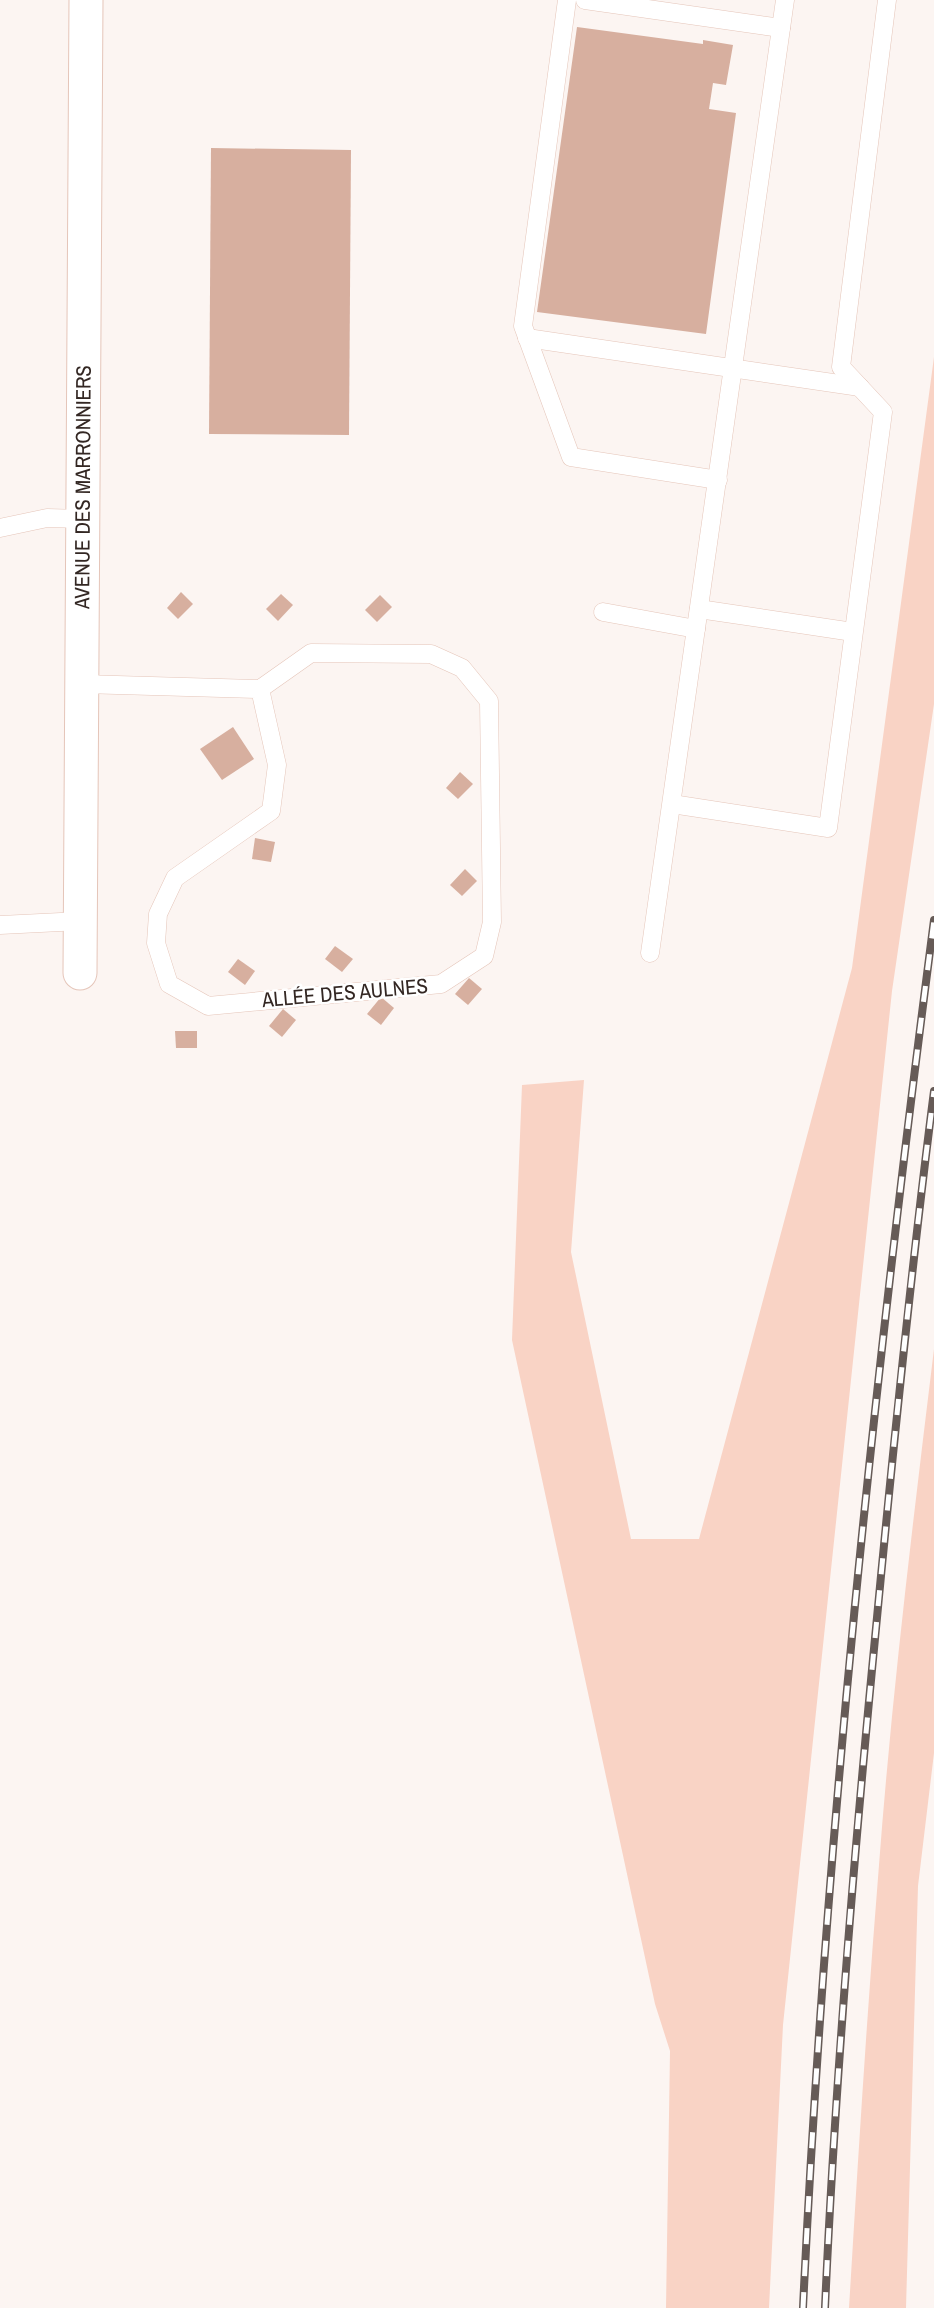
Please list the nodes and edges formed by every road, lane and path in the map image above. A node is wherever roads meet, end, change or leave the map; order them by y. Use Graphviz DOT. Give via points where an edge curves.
graph roads {
  1 [pos="86,0"];
  2 [pos="566,0"];
  3 [pos="584,0"];
  4 [pos="785,0"];
  5 [pos="887,0"];
  6 [pos="781,28"];
  7 [pos="527,338"];
  8 [pos="733,368"];
  9 [pos="860,387"];
  10 [pos="718,480"];
  11 [pos="83,519"];
  12 [pos="0,528"];
  13 [pos="699,609"];
  14 [pos="603,612"];
  15 [pos="696,628"];
  16 [pos="853,632"];
  17 [pos="82,684"];
  18 [pos="260,689"];
  19 [pos="672,804"];
  20 [pos="81,921"];
  21 [pos="0,925"];
  22 [pos="650,953"];
  23 [pos="80,973"];
  1 -- 11 [label="street, AVENUE DES MARRONNIERS"];
  2 -- 7 [label="lane" via="523,326"];
  3 -- 6 [label="lane"];
  4 -- 6 [label="lane"];
  5 -- 9 [label="lane" via="841,367"];
  6 -- 8 [label="lane"];
  7 -- 8 [label="lane"];
  7 -- 10 [label="lane" via="571,457"];
  8 -- 9 [label="lane"];
  8 -- 10 [label="lane"];
  9 -- 16 [label="lane" via="883,412"];
  10 -- 13 [label="lane"];
  11 -- 12 [label="lane" via="47,518"];
  11 -- 17 [label="street, AVENUE DES MARRONNIERS"];
  13 -- 15 [label="lane"];
  13 -- 16 [label="lane"];
  14 -- 15 [label="lane"];
  15 -- 19 [label="lane"];
  16 -- 19 [label="lane" via="828,828"];
  17 -- 18 [label="lane"];
  17 -- 20 [label="street, AVENUE DES MARRONNIERS"];
  18 -- 18 [label="lane, ALLÉE DES AULNES" via="311,653 431,654 462,668 489,701 492,922 484,956 441,984 208,1006 169,984 156,943 158,914 175,878 271,811 277,765"];
  19 -- 22 [label="lane"];
  20 -- 21 [label="lane"];
  20 -- 23 [label="street, AVENUE DES MARRONNIERS"];
}
